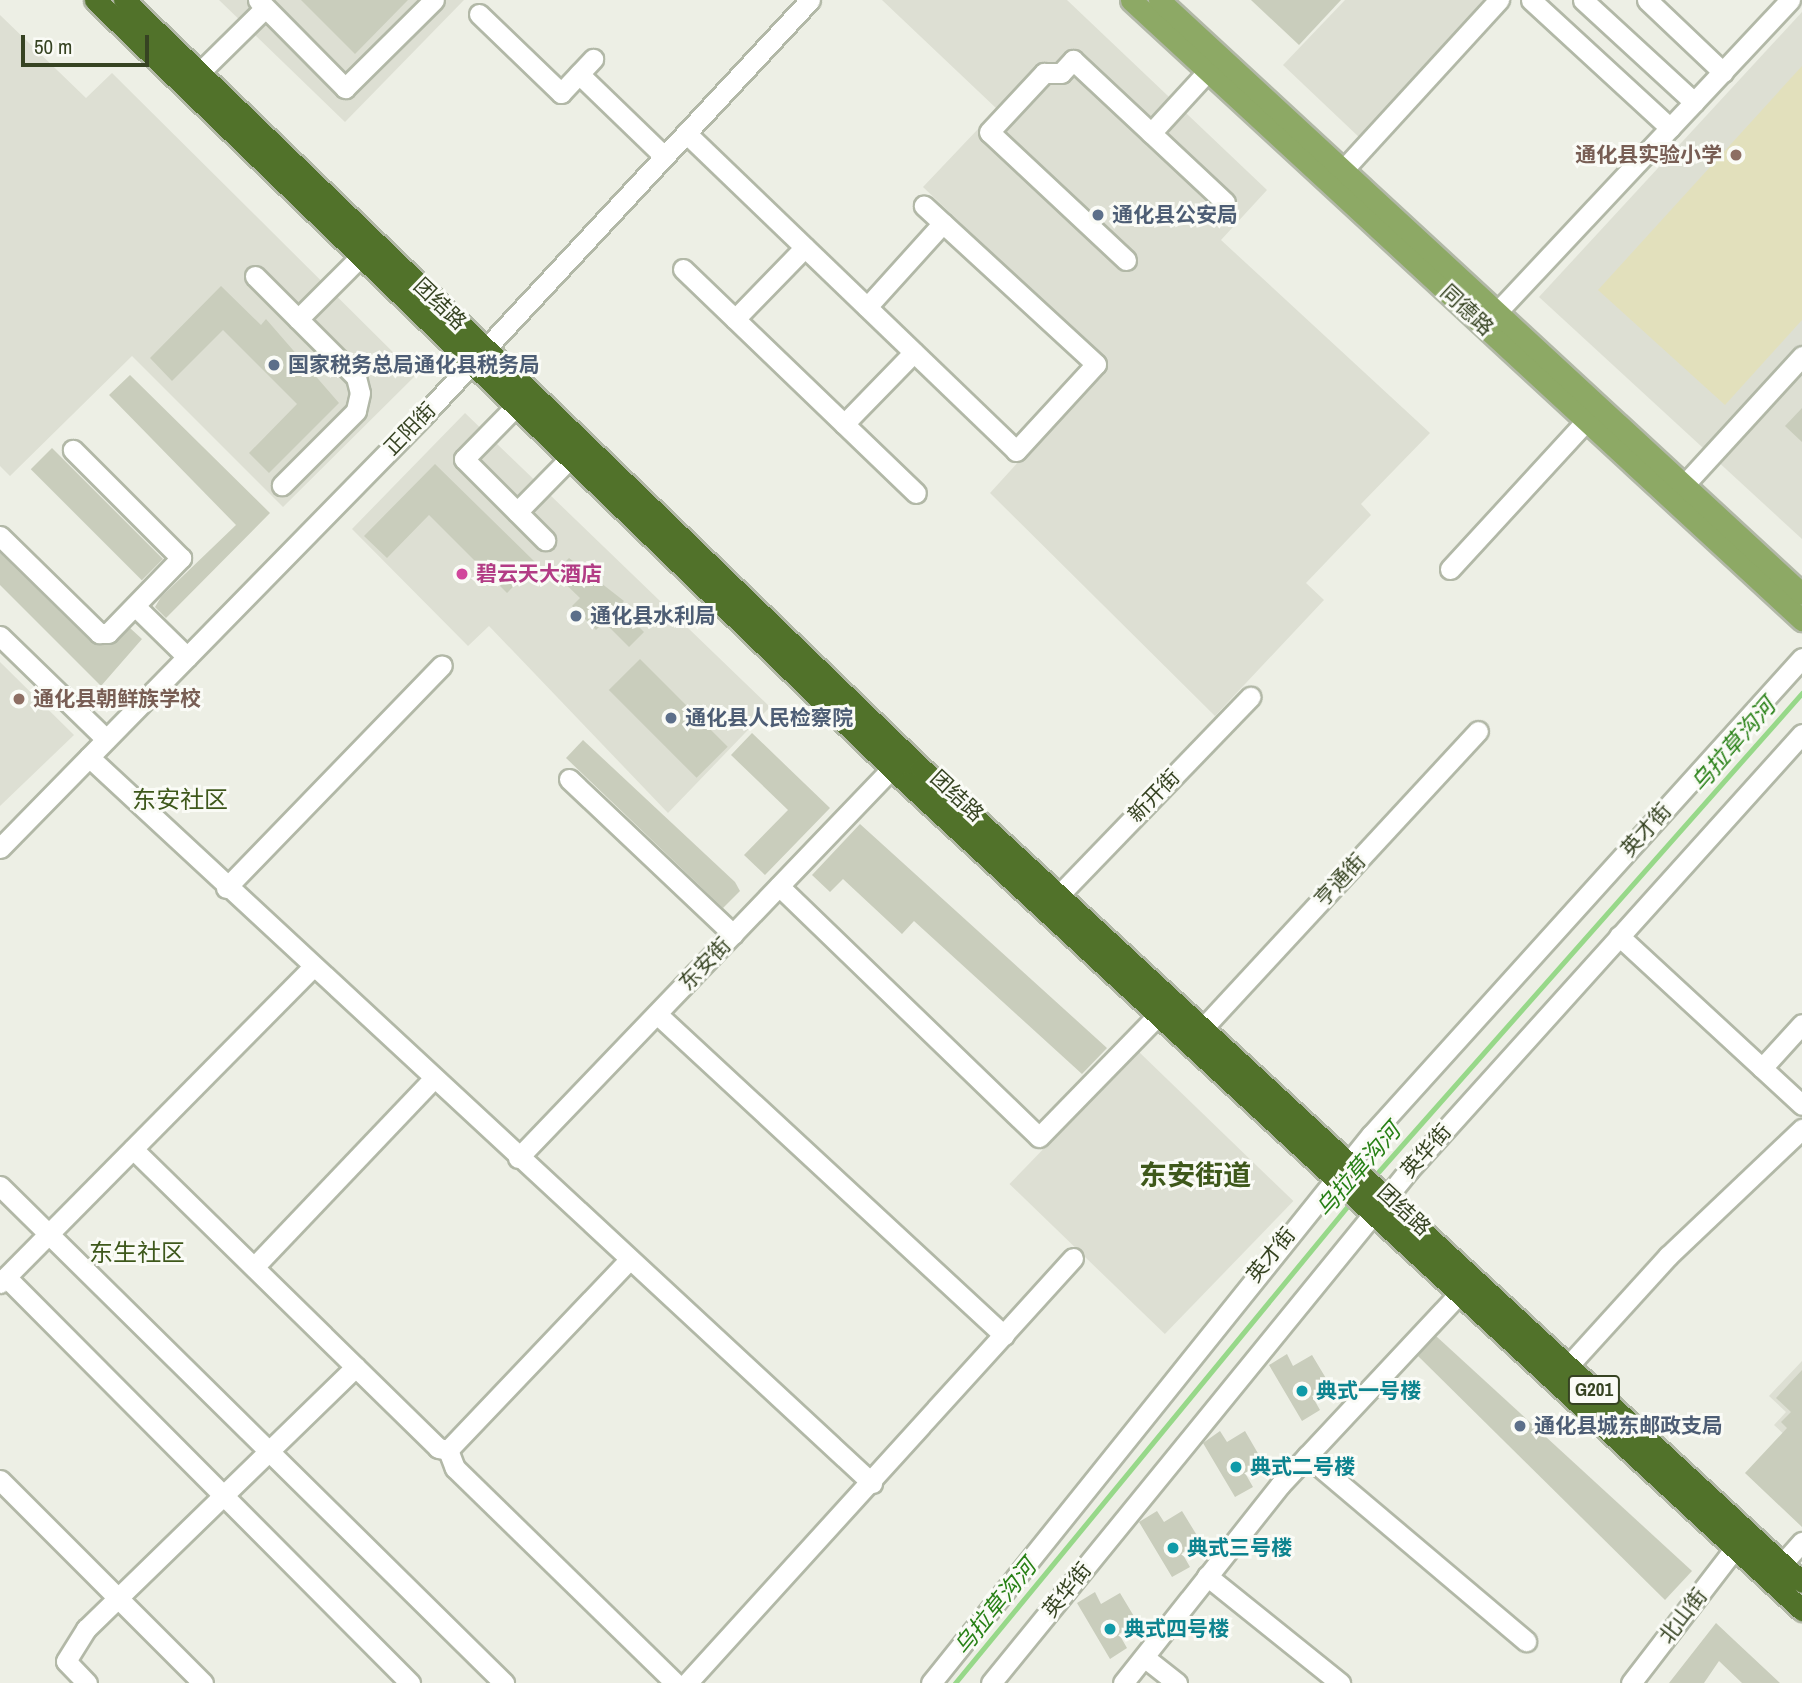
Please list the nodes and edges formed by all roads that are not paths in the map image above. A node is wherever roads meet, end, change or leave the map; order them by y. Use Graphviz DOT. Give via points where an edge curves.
graph roads {
  1 [pos="95,0"];
  2 [pos="124,0"];
  3 [pos="434,0"];
  4 [pos="810,0"];
  5 [pos="1131,0"];
  6 [pos="1160,0"];
  7 [pos="1499,0"];
  8 [pos="1531,0"];
  9 [pos="1583,0"];
  10 [pos="1647,0"];
  11 [pos="1790,0"];
  12 [pos="261,4"];
  13 [pos="479,14"];
  14 [pos="593,59"];
  15 [pos="1208,71"];
  16 [pos="1723,72"];
  17 [pos="198,74"];
  18 [pos="579,74"];
  19 [pos="1693,102"];
  20 [pos="1670,128"];
  21 [pos="686,133"];
  22 [pos="1151,133"];
  23 [pos="664,156"];
  24 [pos="1343,170"];
  25 [pos="1225,202"];
  26 [pos="924,206"];
  27 [pos="943,223"];
  28 [pos="805,247"];
  29 [pos="358,259"];
  30 [pos="1126,260"];
  31 [pos="683,269"];
  32 [pos="254,276"];
  33 [pos="867,307"];
  34 [pos="1497,312"];
  35 [pos="298,319"];
  36 [pos="735,319"];
  37 [pos="914,352"];
  38 [pos="1802,356"];
  39 [pos="476,359"];
  40 [pos="513,409"];
  41 [pos="1587,421"];
  42 [pos="844,424"];
  43 [pos="73,450"];
  44 [pos="567,461"];
  45 [pos="282,485"];
  46 [pos="1684,485"];
  47 [pos="916,493"];
  48 [pos="517,512"];
  49 [pos="0,536"];
  50 [pos="545,540"];
  51 [pos="1450,569"];
  52 [pos="1802,594"];
  53 [pos="135,606"];
  54 [pos="1802,620"];
  55 [pos="0,636"];
  56 [pos="187,657"];
  57 [pos="1802,658"];
  58 [pos="442,665"];
  59 [pos="1250,697"];
  60 [pos="1478,731"];
  61 [pos="1802,734"];
  62 [pos="106,739"];
  63 [pos="89,757"];
  64 [pos="891,769"];
  65 [pos="569,779"];
  66 [pos="0,848"];
  67 [pos="779,886"];
  68 [pos="226,888"];
  69 [pos="1058,896"];
  70 [pos="733,934"];
  71 [pos="1619,936"];
  72 [pos="311,969"];
  73 [pos="657,1013"];
  74 [pos="1157,1016"];
  75 [pos="1802,1024"];
  76 [pos="1202,1029"];
  77 [pos="1762,1068"];
  78 [pos="432,1080"];
  79 [pos="1802,1105"];
  80 [pos="1802,1129"];
  81 [pos="133,1149"];
  82 [pos="518,1158"];
  83 [pos="1341,1171"];
  84 [pos="0,1186"];
  85 [pos="1379,1206"];
  86 [pos="48,1234"];
  87 [pos="1073,1258"];
  88 [pos="629,1260"];
  89 [pos="254,1267"];
  90 [pos="3,1280"];
  91 [pos="1459,1294"];
  92 [pos="1004,1335"];
  93 [pos="1568,1366"];
  94 [pos="355,1367"];
  95 [pos="448,1450"];
  96 [pos="269,1451"];
  97 [pos="1307,1456"];
  98 [pos="0,1479"];
  99 [pos="872,1483"];
  100 [pos="223,1495"];
  101 [pos="1802,1542"];
  102 [pos="1735,1548"];
  103 [pos="1782,1564"];
  104 [pos="1207,1576"];
  105 [pos="1802,1582"];
  106 [pos="118,1598"];
  107 [pos="1802,1610"];
  108 [pos="1526,1641"];
  109 [pos="1144,1657"];
  110 [pos="87,1683"];
  111 [pos="203,1683"];
  112 [pos="410,1683"];
  113 [pos="504,1683"];
  114 [pos="675,1683"];
  115 [pos="687,1683"];
  116 [pos="931,1683"];
  117 [pos="990,1683"];
  118 [pos="1123,1683"];
  119 [pos="1177,1683"];
  120 [pos="1340,1683"];
  121 [pos="1630,1683"];
  1 -- 29 [label="highway, 团结路 / G201"];
  2 -- 17 [label="highway, 团结路 / G201"];
  3 -- 12 [label="street" via="345,88"];
  4 -- 21 [label="street, 正阳街"];
  5 -- 15 [label="main road, 同德路"];
  6 -- 24 [label="main road, 同德路"];
  7 -- 24 [label="street"];
  8 -- 20 [label="street"];
  9 -- 19 [label="street"];
  10 -- 16 [label="street"];
  11 -- 16 [label="street"];
  12 -- 17 [label="street"];
  13 -- 18 [label="street" via="561,93"];
  14 -- 18 [label="street"];
  15 -- 22 [label="street"];
  15 -- 41 [label="main road, 同德路"];
  16 -- 19 [label="street"];
  17 -- 39 [label="highway, 团结路 / G201"];
  18 -- 23 [label="street"];
  19 -- 20 [label="street"];
  20 -- 34 [label="street"];
  21 -- 23 [label="street, 正阳街"];
  21 -- 28 [label="street"];
  22 -- 25 [label="street"];
  22 -- 30 [label="street" via="1073,60 1061,73 1044,73 989,132"];
  23 -- 39 [label="street, 正阳街"];
  24 -- 34 [label="main road, 同德路"];
  26 -- 27 [label="street"];
  27 -- 33 [label="street"];
  27 -- 37 [label="street" via="1096,364 1016,451"];
  28 -- 33 [label="street"];
  28 -- 36 [label="street"];
  29 -- 35 [label="street"];
  29 -- 39 [label="highway, 团结路 / G201"];
  31 -- 36 [label="street"];
  32 -- 35 [label="street"];
  33 -- 37 [label="street"];
  34 -- 46 [label="main road, 同德路"];
  35 -- 45 [label="street" via="356,377 360,393 356,411"];
  36 -- 42 [label="street"];
  37 -- 42 [label="street"];
  38 -- 46 [label="street"];
  39 -- 40 [label="highway, 团结路 / G201"];
  39 -- 56 [label="street, 正阳街"];
  39 -- 69 [label="highway, 团结路 / G201"];
  40 -- 44 [label="highway, 团结路 / G201"];
  40 -- 48 [label="street" via="464,459"];
  41 -- 51 [label="street"];
  41 -- 54 [label="main road, 同德路"];
  42 -- 47 [label="street"];
  43 -- 53 [label="street" via="180,553"];
  44 -- 48 [label="street"];
  44 -- 64 [label="highway, 团结路 / G201"];
  46 -- 52 [label="main road, 同德路"];
  48 -- 50 [label="street"];
  49 -- 53 [label="street" via="99,633 108,633"];
  53 -- 56 [label="street"];
  55 -- 62 [label="street"];
  56 -- 62 [label="street, 正阳街"];
  57 -- 83 [label="street, 英才街"];
  58 -- 68 [label="street"];
  59 -- 69 [label="street, 新开街"];
  60 -- 76 [label="street, 亨通街"];
  61 -- 71 [label="street, 英华街"];
  62 -- 63 [label="street, 正阳街"];
  63 -- 66 [label="street, 正阳街"];
  63 -- 68 [label="street"];
  64 -- 67 [label="street, 东安街"];
  64 -- 74 [label="highway, 团结路 / G201"];
  65 -- 70 [label="street"];
  67 -- 70 [label="street, 东安街"];
  67 -- 74 [label="street" via="1039,1137"];
  68 -- 72 [label="street"];
  69 -- 76 [label="highway, 团结路 / G201"];
  70 -- 73 [label="street, 东安街"];
  71 -- 77 [label="street"];
  71 -- 85 [label="street, 英华街"];
  72 -- 78 [label="street"];
  72 -- 81 [label="street"];
  73 -- 82 [label="street, 东安街"];
  73 -- 92 [label="street"];
  74 -- 83 [label="highway, 团结路 / G201"];
  75 -- 77 [label="street"];
  76 -- 83 [label="highway, 团结路 / G201"];
  77 -- 79 [label="street"];
  78 -- 82 [label="street"];
  78 -- 89 [label="street"];
  80 -- 93 [label="street" via="1668,1256"];
  81 -- 86 [label="street"];
  81 -- 89 [label="street"];
  82 -- 88 [label="street"];
  83 -- 85 [label="highway, 团结路 / G201"];
  83 -- 116 [label="street, 英才街"];
  84 -- 86 [label="street"];
  85 -- 91 [label="highway, 团结路 / G201"];
  85 -- 93 [label="highway, 团结路 / G201"];
  85 -- 117 [label="street, 英华街"];
  86 -- 90 [label="street"];
  86 -- 96 [label="street"];
  87 -- 92 [label="street"];
  88 -- 95 [label="street"];
  88 -- 99 [label="street"];
  89 -- 94 [label="street"];
  90 -- 100 [label="street"];
  91 -- 97 [label="street"];
  91 -- 102 [label="highway, 团结路 / G201"];
  92 -- 99 [label="street"];
  93 -- 103 [label="highway, 团结路 / G201"];
  94 -- 95 [label="street" via="438,1448"];
  94 -- 96 [label="street"];
  95 -- 114 [label="street" via="455,1468"];
  96 -- 100 [label="street"];
  96 -- 113 [label="street"];
  97 -- 104 [label="street"];
  97 -- 108 [label="street"];
  98 -- 106 [label="street"];
  99 -- 115 [label="street"];
  100 -- 106 [label="street"];
  100 -- 112 [label="street"];
  101 -- 103 [label="street"];
  102 -- 107 [label="highway, 团结路 / G201"];
  102 -- 121 [label="street, 北山街"];
  103 -- 105 [label="highway, 团结路 / G201"];
  104 -- 109 [label="street"];
  104 -- 120 [label="street"];
  106 -- 110 [label="street" via="66,1661"];
  106 -- 111 [label="street"];
  109 -- 118 [label="street"];
  109 -- 119 [label="street"];
}
